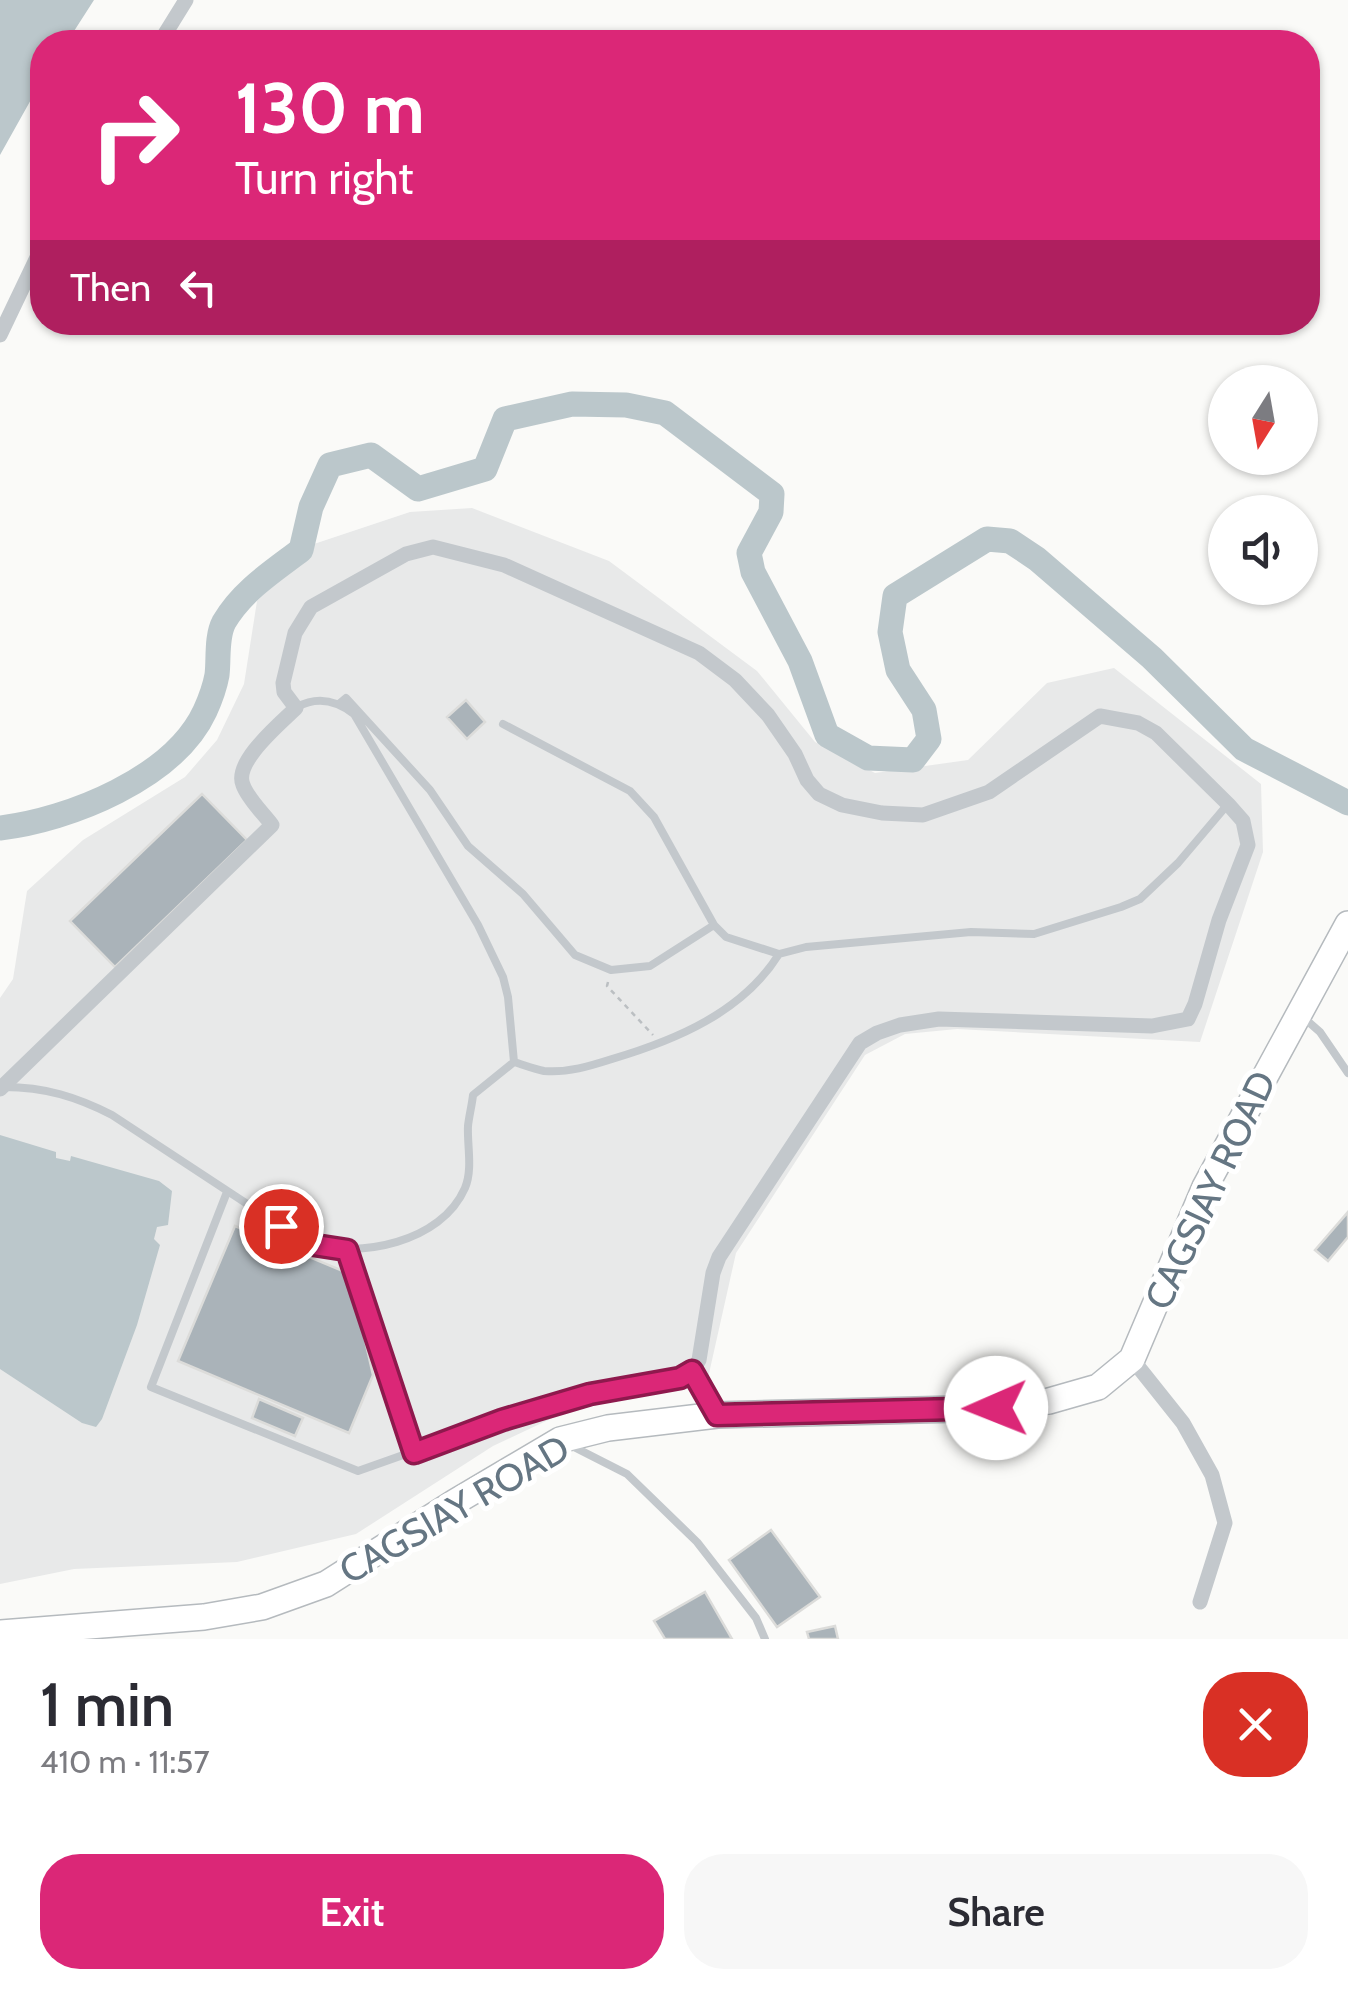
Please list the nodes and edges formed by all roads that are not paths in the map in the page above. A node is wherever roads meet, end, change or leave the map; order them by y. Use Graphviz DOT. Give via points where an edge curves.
graph roads {
  1 [pos="186,0"];
  2 [pos="168,30"];
  3 [pos="30,272"];
  4 [pos="0,336"];
  5 [pos="340,703"];
  6 [pos="296,708"];
  7 [pos="503,724"];
  8 [pos="1228,804"];
  9 [pos="714,924"];
  10 [pos="1348,924"];
  11 [pos="779,954"];
  12 [pos="1298,1013"];
  13 [pos="514,1062"];
  14 [pos="1348,1072"];
  15 [pos="2,1088"];
  16 [pos="227,1192"];
  17 [pos="347,1250"];
  18 [pos="1132,1359"];
  19 [pos="692,1371"];
  20 [pos="717,1415"];
  21 [pos="560,1440"];
  22 [pos="414,1453"];
  23 [pos="1200,1602"];
  24 [pos="0,1633"];
  25 [pos="764,1639"];
  1 -- 2 [label="street"];
  3 -- 4 [label="street"];
  5 -- 6 [label="lane" via="314,700"];
  5 -- 9 [label="lane" via="346,698 430,790 468,846 523,894 575,956 611,970 650,966"];
  5 -- 13 [label="lane" via="354,714 503,977"];
  6 -- 8 [label="street" via="284,683 295,633 312,607 406,554 433,547 504,565 700,653 768,716 819,794 842,805 923,815 959,804 1014,777 1100,716 1156,732"];
  6 -- 15 [label="street" via="243,766 243,786 272,825"];
  7 -- 9 [label="lane" via="630,791 654,818"];
  8 -- 11 [label="lane" via="1178,863 1121,908 1034,934 971,932"];
  8 -- 19 [label="street" via="1242,820 1248,844 1188,1019 1152,1026 939,1019 900,1024 860,1043 719,1257 700,1360"];
  9 -- 11 [label="lane" via="726,937"];
  10 -- 12 [label="main road, CAGSIAY ROAD"];
  11 -- 13 [label="lane" via="746,994 662,1044 576,1070"];
  12 -- 14 [label="lane"];
  12 -- 18 [label="main road, CAGSIAY ROAD" via="1205,1188"];
  13 -- 17 [label="lane" via="474,1095 466,1187 444,1216 408,1238"];
  15 -- 16 [label="lane" via="79,1098"];
  16 -- 17 [label="lane" via="308,1244"];
  16 -- 22 [label="lane" via="150,1387 358,1471"];
  17 -- 22 [label="lane"];
  18 -- 20 [label="main road, CAGSIAY ROAD" via="1098,1388 1049,1401"];
  18 -- 23 [label="street" via="1183,1423 1212,1474 1225,1524"];
  19 -- 20 [label="street"];
  19 -- 22 [label="lane" via="590,1394"];
  20 -- 21 [label="main road, CAGSIAY ROAD"];
  21 -- 24 [label="main road, CAGSIAY ROAD" via="326,1584 262,1607 204,1618"];
  21 -- 25 [label="lane" via="627,1474 696,1542 756,1618"];
}
